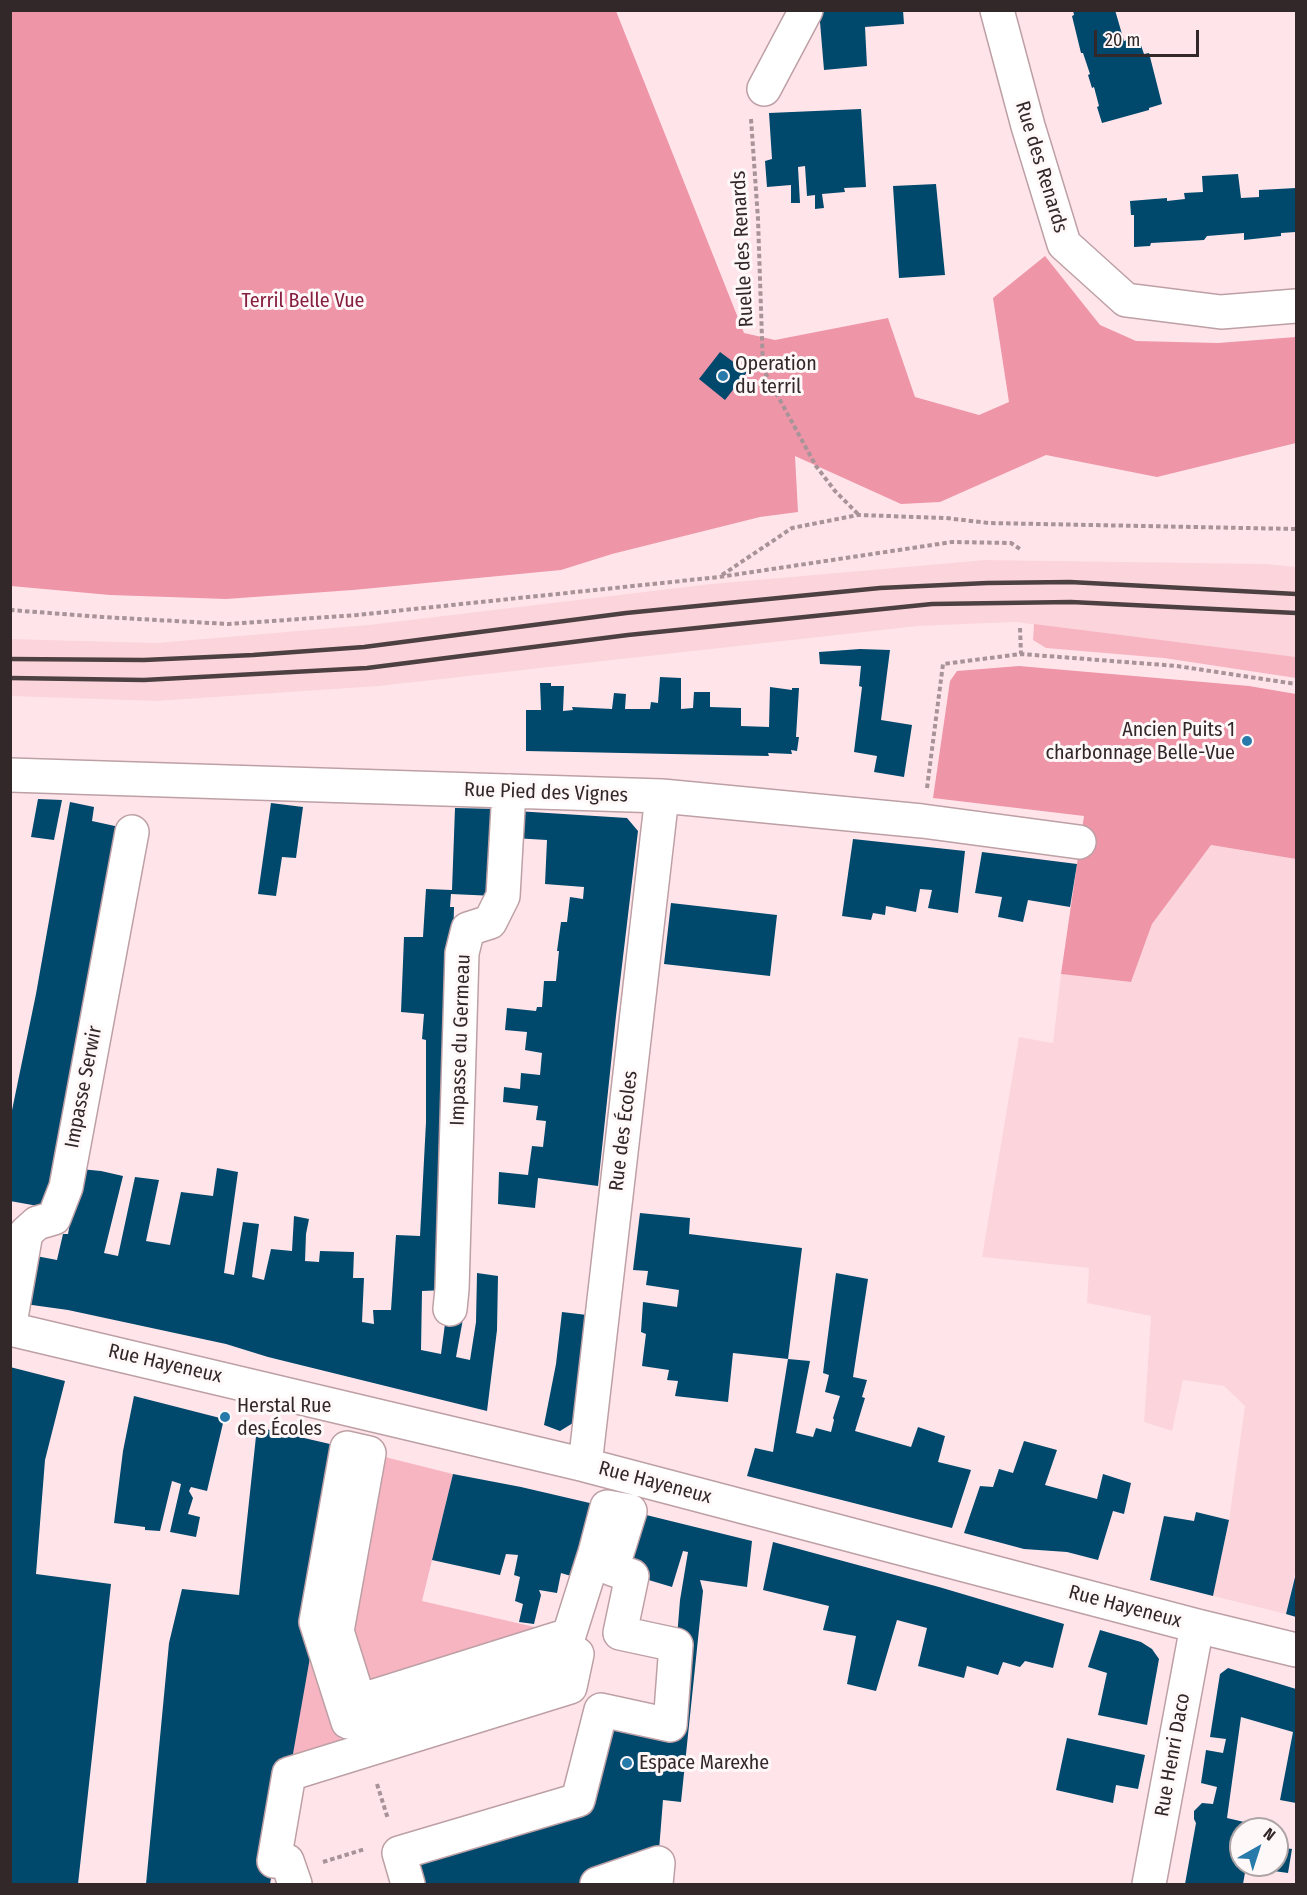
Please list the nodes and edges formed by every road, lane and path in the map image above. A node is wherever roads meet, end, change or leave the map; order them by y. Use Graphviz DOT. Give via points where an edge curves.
graph roads {
  1 [pos="806,10"];
  2 [pos="997,10"];
  3 [pos="764,88"];
  4 [pos="1296,306"];
  5 [pos="858,515"];
  6 [pos="1296,529"];
  7 [pos="1020,549"];
  8 [pos="719,577"];
  9 [pos="10,610"];
  10 [pos="1020,628"];
  11 [pos="1021,654"];
  12 [pos="1296,684"];
  13 [pos="10,775"];
  14 [pos="509,791"];
  15 [pos="662,796"];
  16 [pos="922,821"];
  17 [pos="132,832"];
  18 [pos="1079,842"];
  19 [pos="450,1309"];
  20 [pos="10,1323"];
  21 [pos="10,1329"];
  22 [pos="585,1465"];
  23 [pos="1197,1626"];
  24 [pos="1296,1650"];
  25 [pos="373,1847"];
  26 [pos="306,1874"];
  27 [pos="408,1884"];
  28 [pos="597,1884"];
  29 [pos="656,1884"];
  30 [pos="1149,1884"];
  1 -- 3 [label="street"];
  2 -- 4 [label="street, Rue des Renards" via="1064,244 1126,300 1221,312"];
  3 -- 5 [label="path, Ruelle des Renards" via="751,117 763,369 816,466"];
  5 -- 6 [label="path" via="989,523"];
  5 -- 8 [label="path" via="792,528"];
  7 -- 8 [label="path" via="1011,543 952,542"];
  8 -- 9 [label="path" via="357,615 230,624"];
  10 -- 11 [label="path"];
  11 -- 12 [label="path" via="1177,666"];
  11 -- 16 [label="path" via="943,664"];
  13 -- 14 [label="street, Rue Pied des Vignes"];
  14 -- 15 [label="street, Rue Pied des Vignes"];
  14 -- 19 [label="street, Impasse du Germeau" via="503,896 489,922 468,929 462,953"];
  15 -- 16 [label="street, Rue Pied des Vignes"];
  15 -- 22 [label="street, Rue des Écoles"];
  16 -- 18 [label="street, Rue Pied des Vignes"];
  17 -- 20 [label="street, Impasse Serwir" via="66,1187 54,1218 37,1223 26,1233"];
  21 -- 22 [label="street, Rue Hayeneux"];
  22 -- 23 [label="street, Rue Hayeneux"];
  23 -- 24 [label="street, Rue Hayeneux"];
  23 -- 30 [label="street, Rue Henri Daco"];
  25 -- 26 [label="path"];
  26 -- 27 [label="street" via="287,1861 274,1861 289,1774 570,1687 577,1654 367,1721 348,1722 316,1622 347,1448 369,1453 337,1631 359,1701 568,1635 607,1507 630,1511 612,1569 633,1576 620,1633 676,1645 670,1725 601,1710 579,1800 399,1852"];
  28 -- 29 [label="street" via="658,1863"];
}
